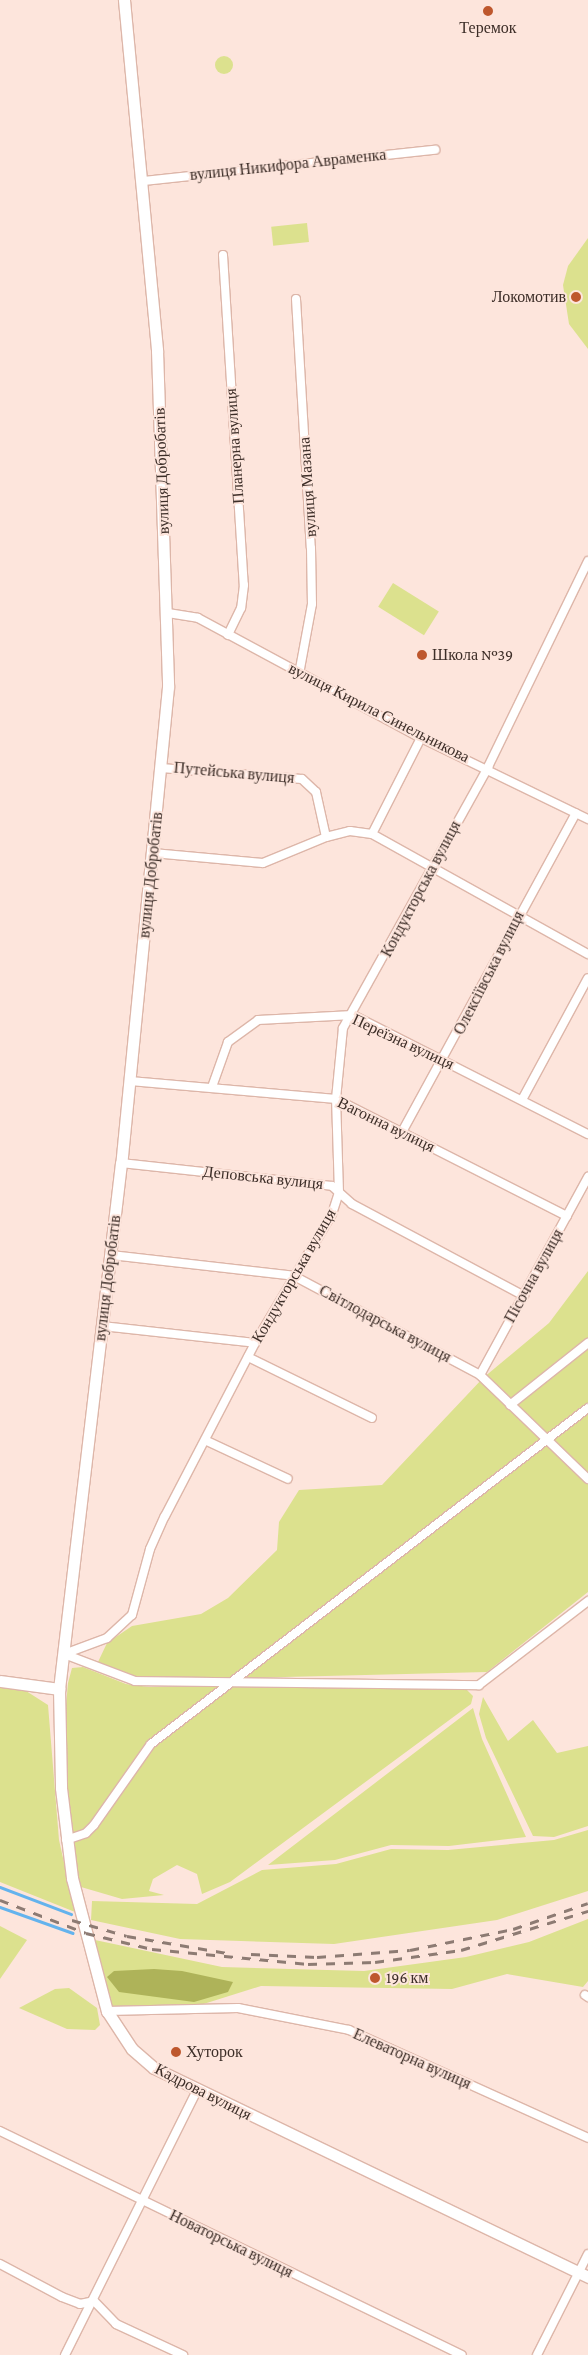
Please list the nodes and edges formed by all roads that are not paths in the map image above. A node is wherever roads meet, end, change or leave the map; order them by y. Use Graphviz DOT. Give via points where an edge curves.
graph roads {
  1 [pos="124,0"];
  2 [pos="434,150"];
  3 [pos="142,181"];
  4 [pos="224,255"];
  5 [pos="296,299"];
  6 [pos="588,561"];
  7 [pos="168,613"];
  8 [pos="228,635"];
  9 [pos="299,674"];
  10 [pos="422,738"];
  11 [pos="488,767"];
  12 [pos="161,768"];
  13 [pos="576,813"];
  14 [pos="588,819"];
  15 [pos="372,834"];
  16 [pos="326,837"];
  17 [pos="153,853"];
  18 [pos="432,868"];
  19 [pos="519,914"];
  20 [pos="588,954"];
  21 [pos="588,978"];
  22 [pos="353,1015"];
  23 [pos="444,1061"];
  24 [pos="130,1081"];
  25 [pos="212,1087"];
  26 [pos="524,1098"];
  27 [pos="336,1099"];
  28 [pos="402,1132"];
  29 [pos="588,1134"];
  30 [pos="121,1163"];
  31 [pos="588,1177"];
  32 [pos="339,1193"];
  33 [pos="567,1216"];
  34 [pos="111,1255"];
  35 [pos="294,1276"];
  36 [pos="524,1296"];
  37 [pos="102,1326"];
  38 [pos="255,1343"];
  39 [pos="588,1343"];
  40 [pos="248,1357"];
  41 [pos="480,1375"];
  42 [pos="510,1405"];
  43 [pos="588,1408"];
  44 [pos="372,1418"];
  45 [pos="207,1441"];
  46 [pos="546,1441"];
  47 [pos="288,1479"];
  48 [pos="588,1479"];
  49 [pos="588,1601"];
  50 [pos="64,1654"];
  51 [pos="0,1681"];
  52 [pos="235,1681"];
  53 [pos="59,1689"];
  54 [pos="66,1840"];
  55 [pos="107,2011"];
  56 [pos="197,2090"];
  57 [pos="0,2131"];
  58 [pos="588,2138"];
  59 [pos="143,2202"];
  60 [pos="588,2254"];
  61 [pos="0,2264"];
  62 [pos="584,2274"];
  63 [pos="94,2301"];
  64 [pos="65,2355"];
  65 [pos="183,2355"];
  66 [pos="462,2355"];
  67 [pos="537,2355"];
  1 -- 3 [label="street, вулиця Добробатів"];
  2 -- 3 [label="street, вулиця Никифора Авраменка"];
  3 -- 7 [label="street, вулиця Добробатів" via="157,350"];
  4 -- 8 [label="street, Планерна вулиця" via="244,585 244,598"];
  5 -- 9 [label="street, вулиця Мазана" via="312,576 312,604"];
  6 -- 11 [label="street, Кондукторська вулиця"];
  7 -- 8 [label="street, вулиця Кирила Синельникова" via="198,618"];
  7 -- 12 [label="street, вулиця Добробатів"];
  8 -- 9 [label="street, вулиця Кирила Синельникова"];
  9 -- 10 [label="street, вулиця Кирила Синельникова"];
  10 -- 11 [label="street, вулиця Кирила Синельникова"];
  10 -- 15 [label="street"];
  11 -- 13 [label="street, вулиця Кирила Синельникова"];
  11 -- 18 [label="street, Кондукторська вулиця"];
  12 -- 16 [label="street, Путейська вулиця" via="302,779 316,792"];
  12 -- 17 [label="street, вулиця Добробатів"];
  13 -- 14 [label="street, вулиця Кирила Синельникова"];
  13 -- 19 [label="street, Олексіївська вулиця"];
  15 -- 16 [label="street" via="350,831"];
  15 -- 18 [label="street"];
  16 -- 17 [label="street" via="263,863"];
  17 -- 24 [label="street, вулиця Добробатів"];
  18 -- 19 [label="street"];
  18 -- 22 [label="street, Кондукторська вулиця"];
  19 -- 20 [label="street"];
  19 -- 23 [label="street, Олексіївська вулиця"];
  21 -- 26 [label="street"];
  22 -- 23 [label="street, Переїзна вулиця"];
  22 -- 25 [label="street, Переїзна вулиця" via="258,1020 228,1042"];
  22 -- 27 [label="street, Кондукторська вулиця" via="343,1028"];
  23 -- 26 [label="street, Переїзна вулиця"];
  23 -- 28 [label="street, Олексіївська вулиця"];
  24 -- 25 [label="street, Вагонна вулиця"];
  24 -- 30 [label="street, вулиця Добробатів"];
  25 -- 27 [label="street, Вагонна вулиця"];
  26 -- 29 [label="street, Переїзна вулиця"];
  27 -- 28 [label="street, Вагонна вулиця"];
  27 -- 32 [label="street, Кондукторська вулиця"];
  28 -- 33 [label="street, Вагонна вулиця"];
  30 -- 32 [label="street, Деповська вулиця" via="323,1184"];
  30 -- 34 [label="street, вулиця Добробатів"];
  31 -- 33 [label="street, Пісочна вулиця"];
  32 -- 35 [label="street, Кондукторська вулиця"];
  32 -- 36 [label="street, Деповська вулиця" via="352,1204"];
  33 -- 36 [label="street, Пісочна вулиця"];
  34 -- 35 [label="street, Світлодарська вулиця"];
  34 -- 37 [label="street, вулиця Добробатів"];
  35 -- 38 [label="street, Кондукторська вулиця"];
  35 -- 41 [label="street, Світлодарська вулиця"];
  36 -- 41 [label="street, Пісочна вулиця"];
  37 -- 38 [label="street"];
  37 -- 50 [label="street, вулиця Добробатів"];
  38 -- 40 [label="street, Кондукторська вулиця"];
  39 -- 42 [label="street"];
  40 -- 44 [label="street"];
  40 -- 45 [label="street, Кондукторська вулиця"];
  41 -- 42 [label="street, Світлодарська вулиця"];
  42 -- 46 [label="street, Світлодарська вулиця"];
  43 -- 46 [label="street"];
  45 -- 47 [label="street"];
  45 -- 50 [label="street, Кондукторська вулиця" via="150,1549 132,1615 107,1638"];
  46 -- 48 [label="street, Світлодарська вулиця"];
  46 -- 52 [label="street"];
  49 -- 52 [label="street" via="480,1684"];
  50 -- 52 [label="street" via="136,1681"];
  50 -- 53 [label="street, вулиця Добробатів"];
  51 -- 53 [label="street"];
  52 -- 54 [label="street" via="151,1744 94,1824 86,1833"];
  53 -- 54 [label="street, Кадрова вулиця"];
  54 -- 55 [label="street, Кадрова вулиця"];
  55 -- 56 [label="street, Кадрова вулиця" via="142,2058"];
  55 -- 58 [label="street, Елеваторна вулиця" via="238,2008 349,2030"];
  56 -- 59 [label="street"];
  56 -- 62 [label="street, Кадрова вулиця"];
  57 -- 59 [label="street, Новаторська вулиця"];
  59 -- 63 [label="street"];
  59 -- 66 [label="street, Новаторська вулиця"];
  60 -- 62 [label="street"];
  61 -- 63 [label="street" via="62,2297 80,2304"];
  62 -- 67 [label="street"];
  63 -- 64 [label="street"];
  63 -- 65 [label="street" via="116,2324"];
}
